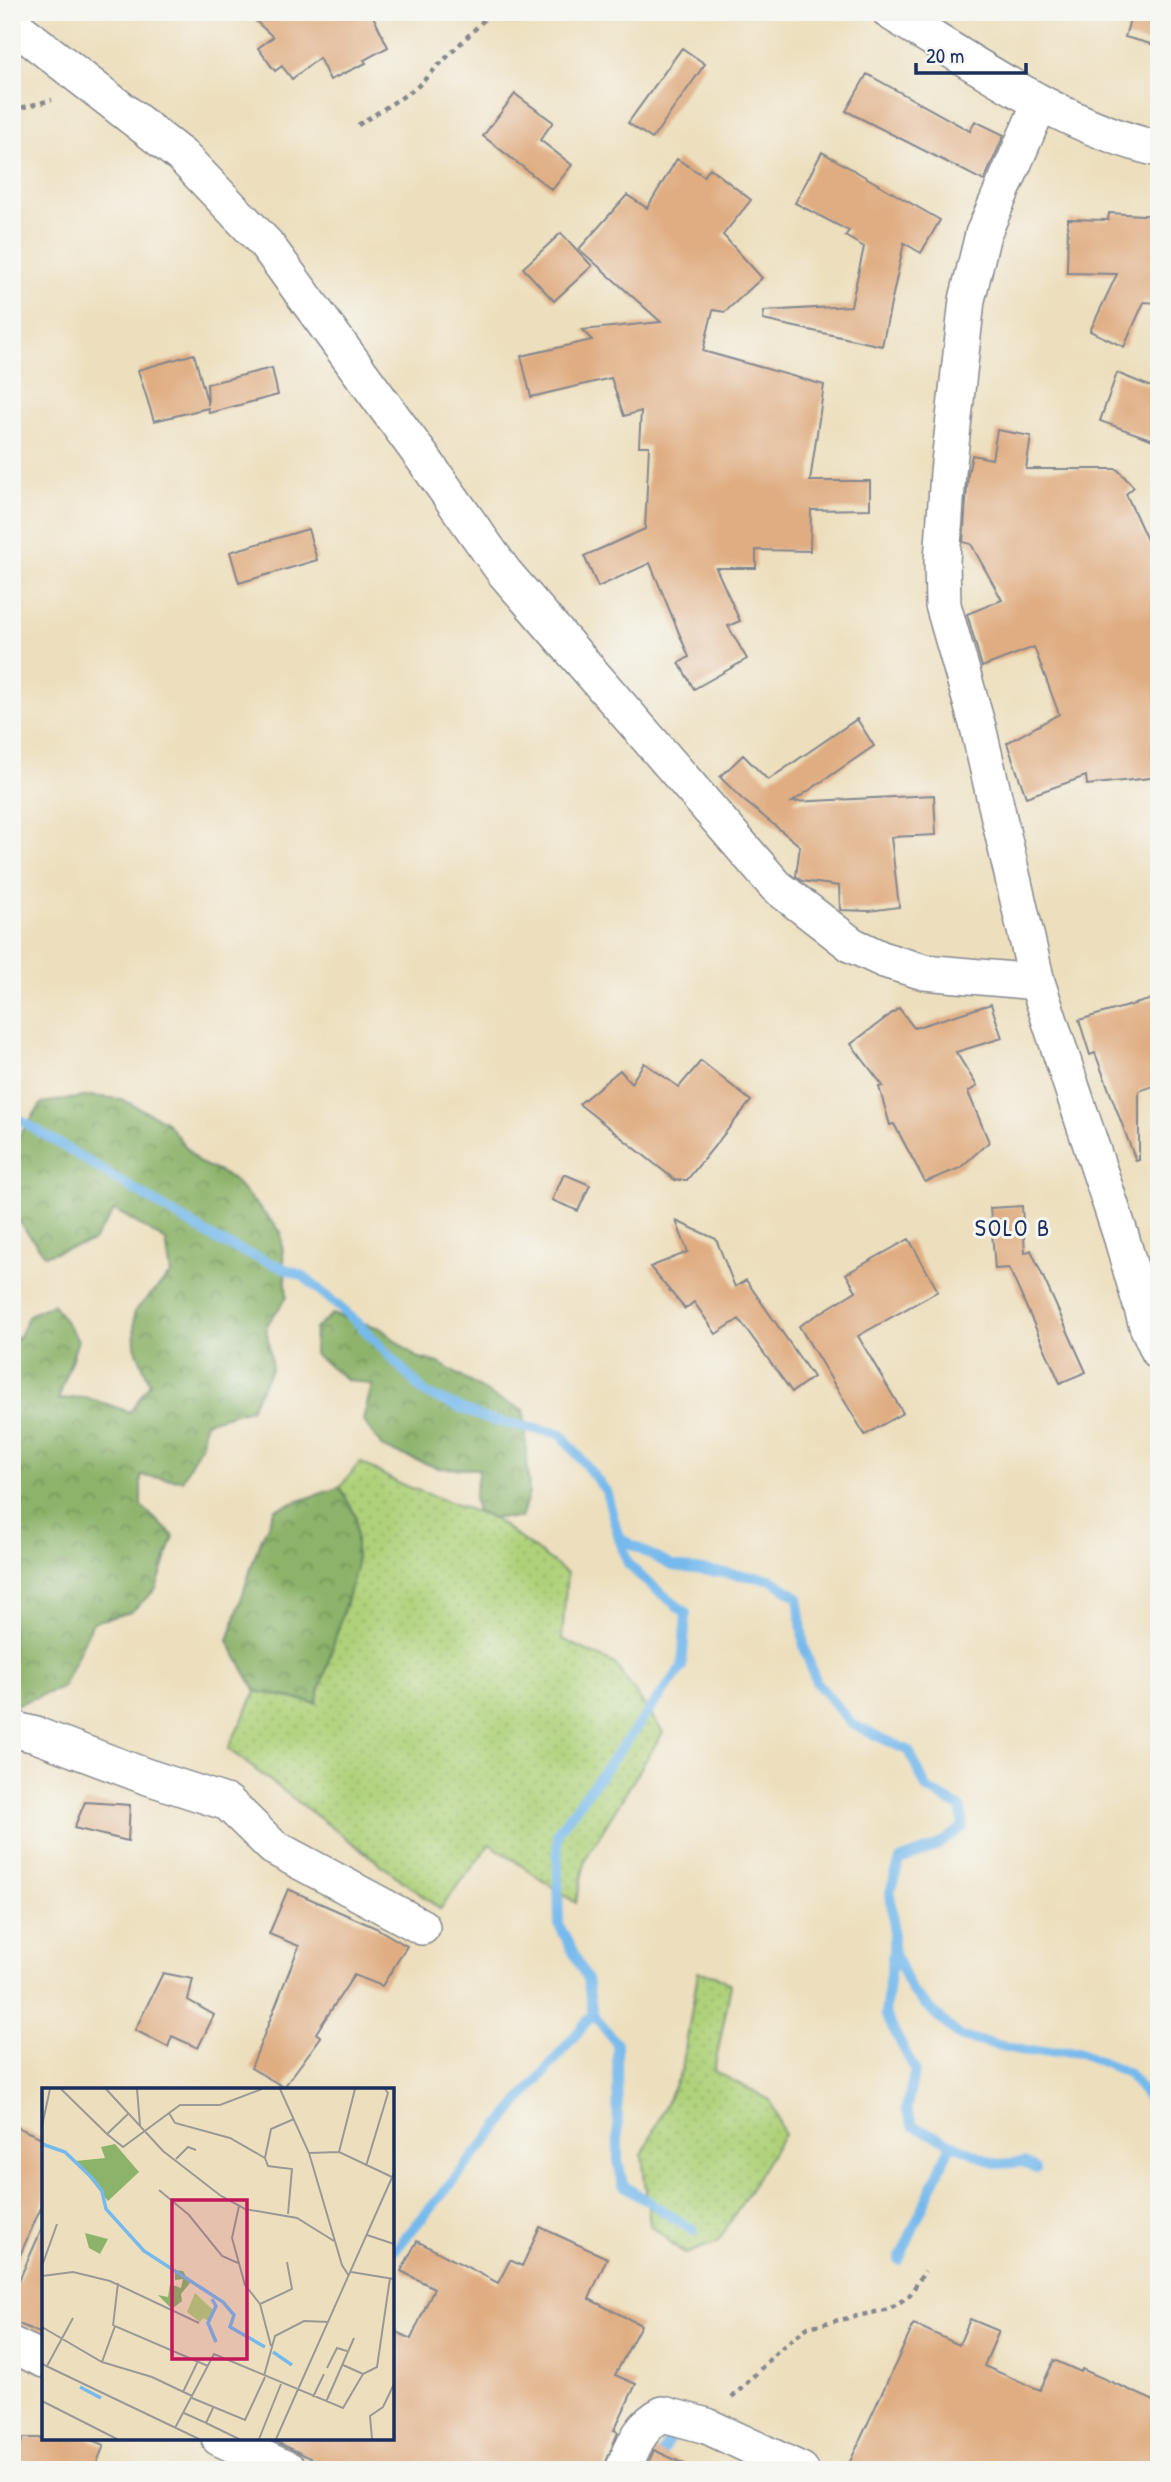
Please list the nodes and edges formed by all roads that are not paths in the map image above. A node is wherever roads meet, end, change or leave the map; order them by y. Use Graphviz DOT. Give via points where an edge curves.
graph roads {
  1 [pos="890,12"];
  2 [pos="12,24"];
  3 [pos="1040,103"];
  4 [pos="1159,149"];
  5 [pos="1037,982"];
  6 [pos="1159,1352"];
  7 [pos="12,1729"];
  8 [pos="422,1927"];
  9 [pos="12,2346"];
  10 [pos="42,2359"];
  11 [pos="223,2440"];
  12 [pos="289,2470"];
  13 [pos="623,2470"];
  14 [pos="801,2470"];
  1 -- 3 [label="street"];
  2 -- 5 [label="street" via="183,157 266,244 503,572 776,886 852,944 884,960 924,972"];
  3 -- 4 [label="street" via="1136,144"];
  3 -- 5 [label="street" via="983,234 967,300 942,561 943,605 978,727"];
  5 -- 6 [label="street"];
  7 -- 8 [label="street" via="228,1803 273,1847"];
  9 -- 10 [label="street"];
  11 -- 12 [label="street"];
  13 -- 14 [label="street" via="650,2420 663,2414 702,2424"];
}
